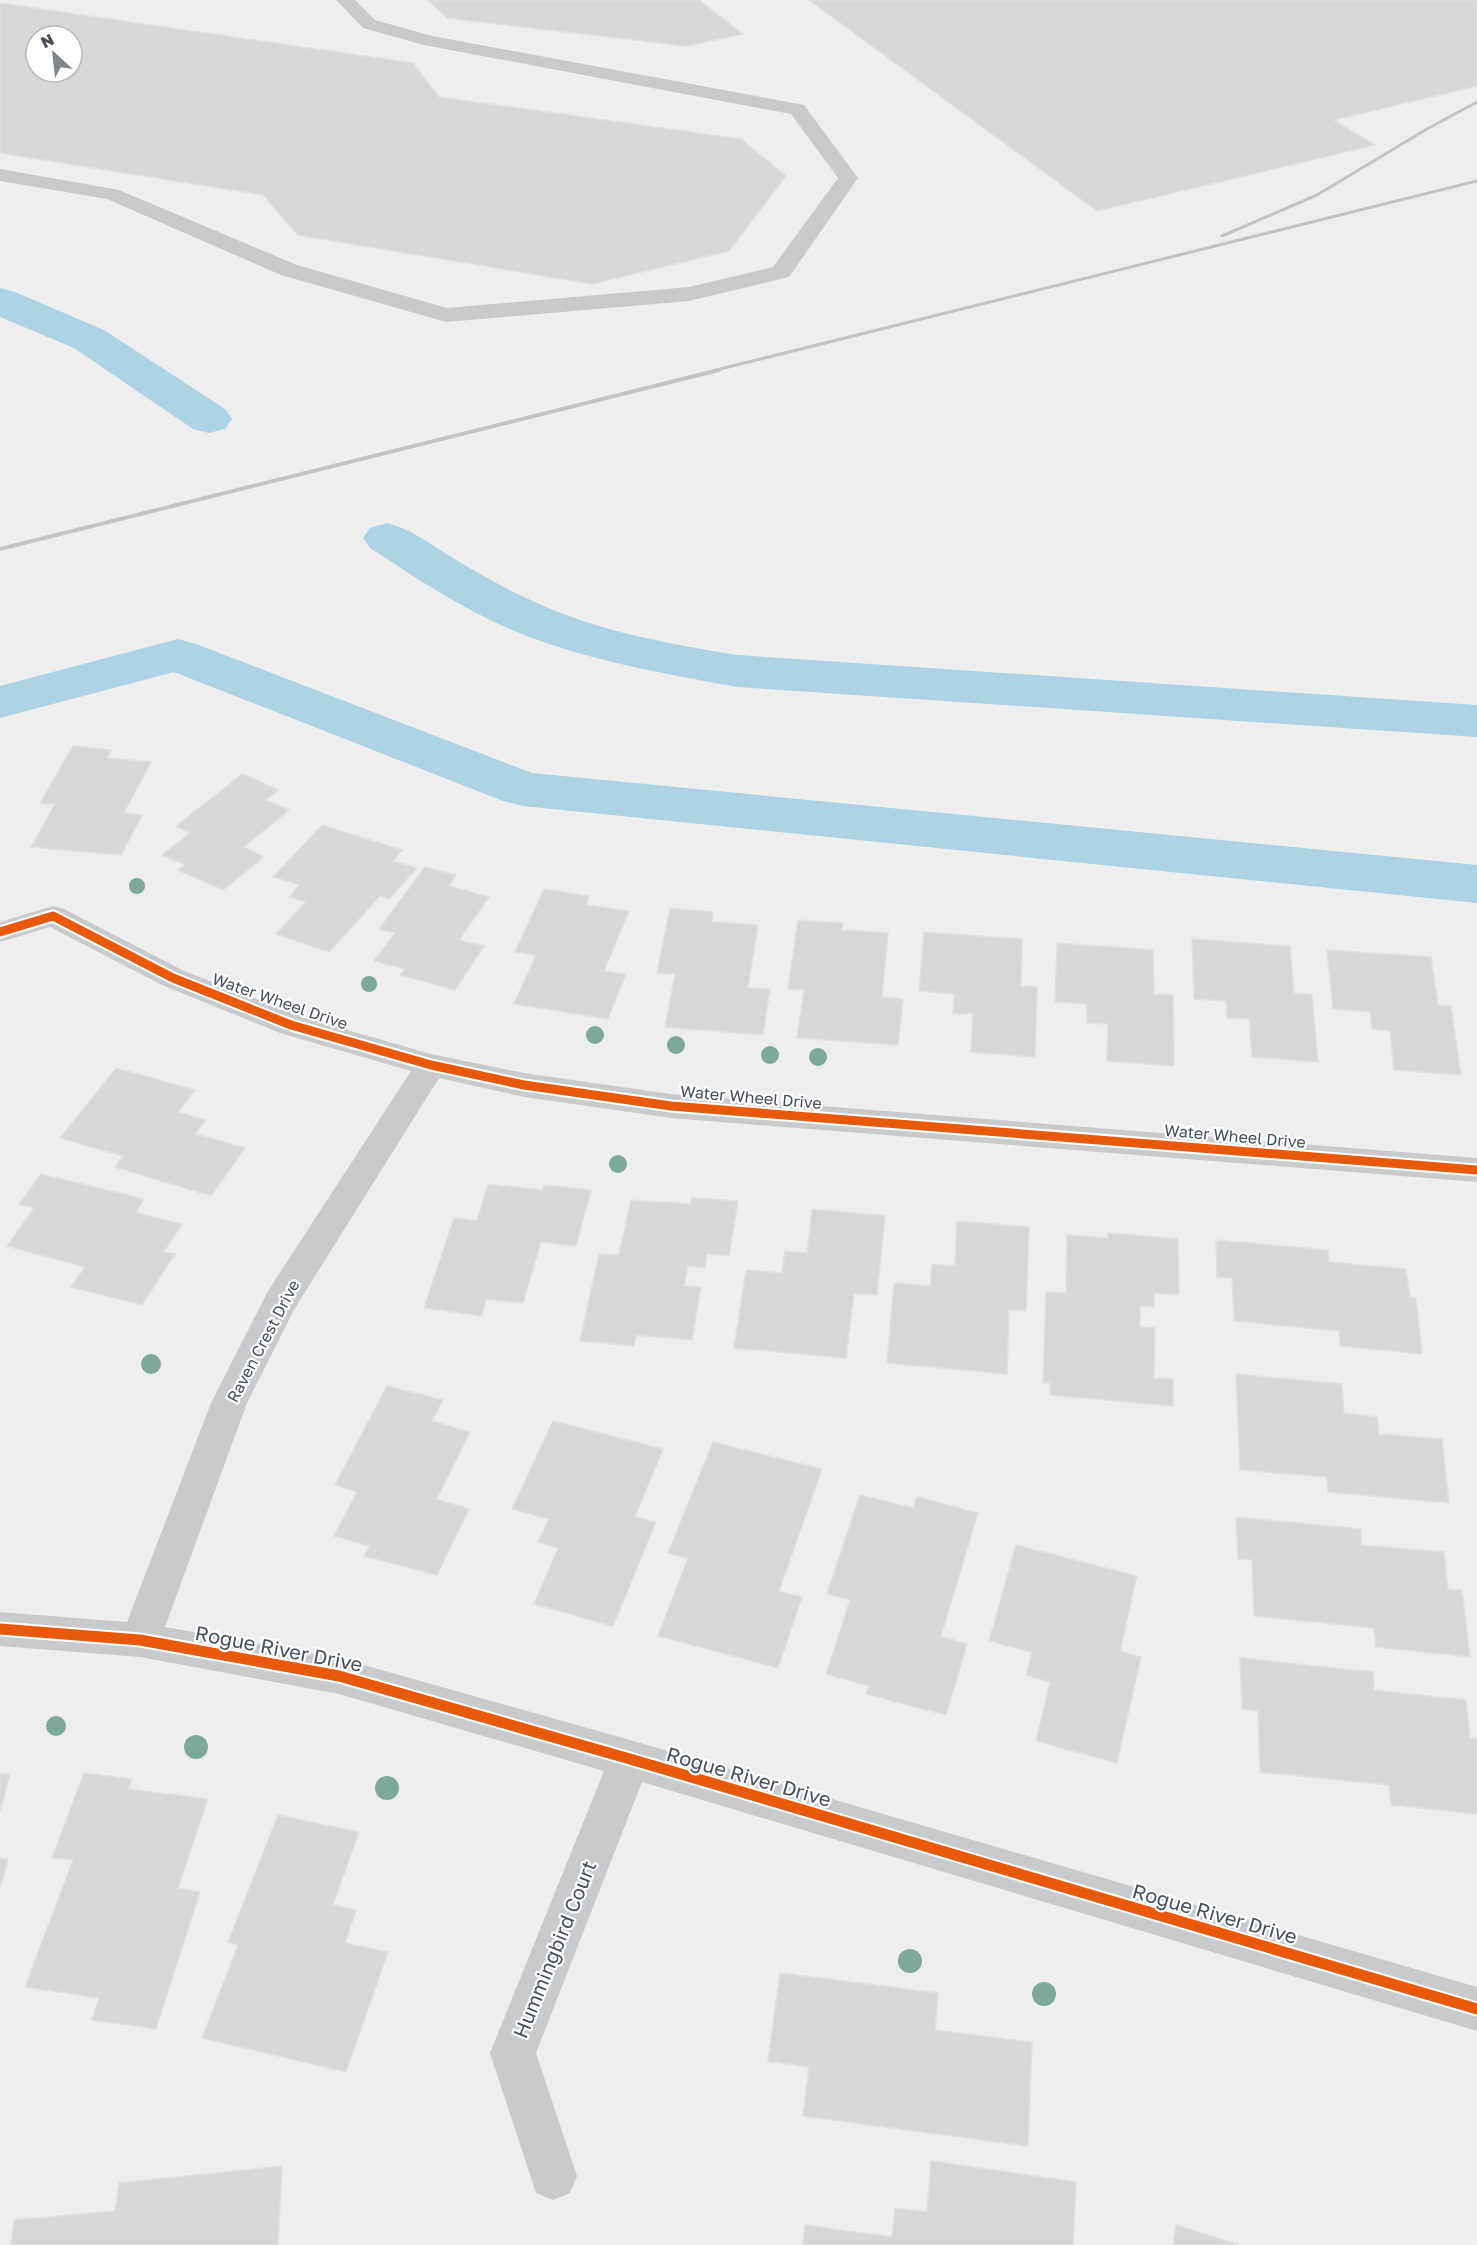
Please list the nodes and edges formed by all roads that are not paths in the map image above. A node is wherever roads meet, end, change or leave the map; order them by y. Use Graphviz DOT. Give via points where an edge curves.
graph roads {
  1 [pos="345,0"];
  2 [pos="0,175"];
  3 [pos="0,932"];
  4 [pos="431,1065"];
  5 [pos="1477,1170"];
  6 [pos="0,1629"];
  7 [pos="140,1640"];
  8 [pos="630,1759"];
  9 [pos="1477,2009"];
  10 [pos="553,2176"];
  1 -- 2 [label="street" via="369,24 430,41 797,109 848,178 781,272 689,294 447,315 290,270 112,194"];
  3 -- 4 [label="street, Water Wheel Drive" via="53,916 173,978 291,1024"];
  4 -- 5 [label="street, Water Wheel Drive" via="524,1085 671,1106"];
  4 -- 7 [label="street, Raven Crest Drive" via="281,1301 239,1383"];
  6 -- 7 [label="street, Rogue River Drive"];
  7 -- 8 [label="street, Rogue River Drive" via="339,1676"];
  8 -- 9 [label="street, Rogue River Drive"];
  8 -- 10 [label="street, Hummingbird Court" via="513,2053"];
}
